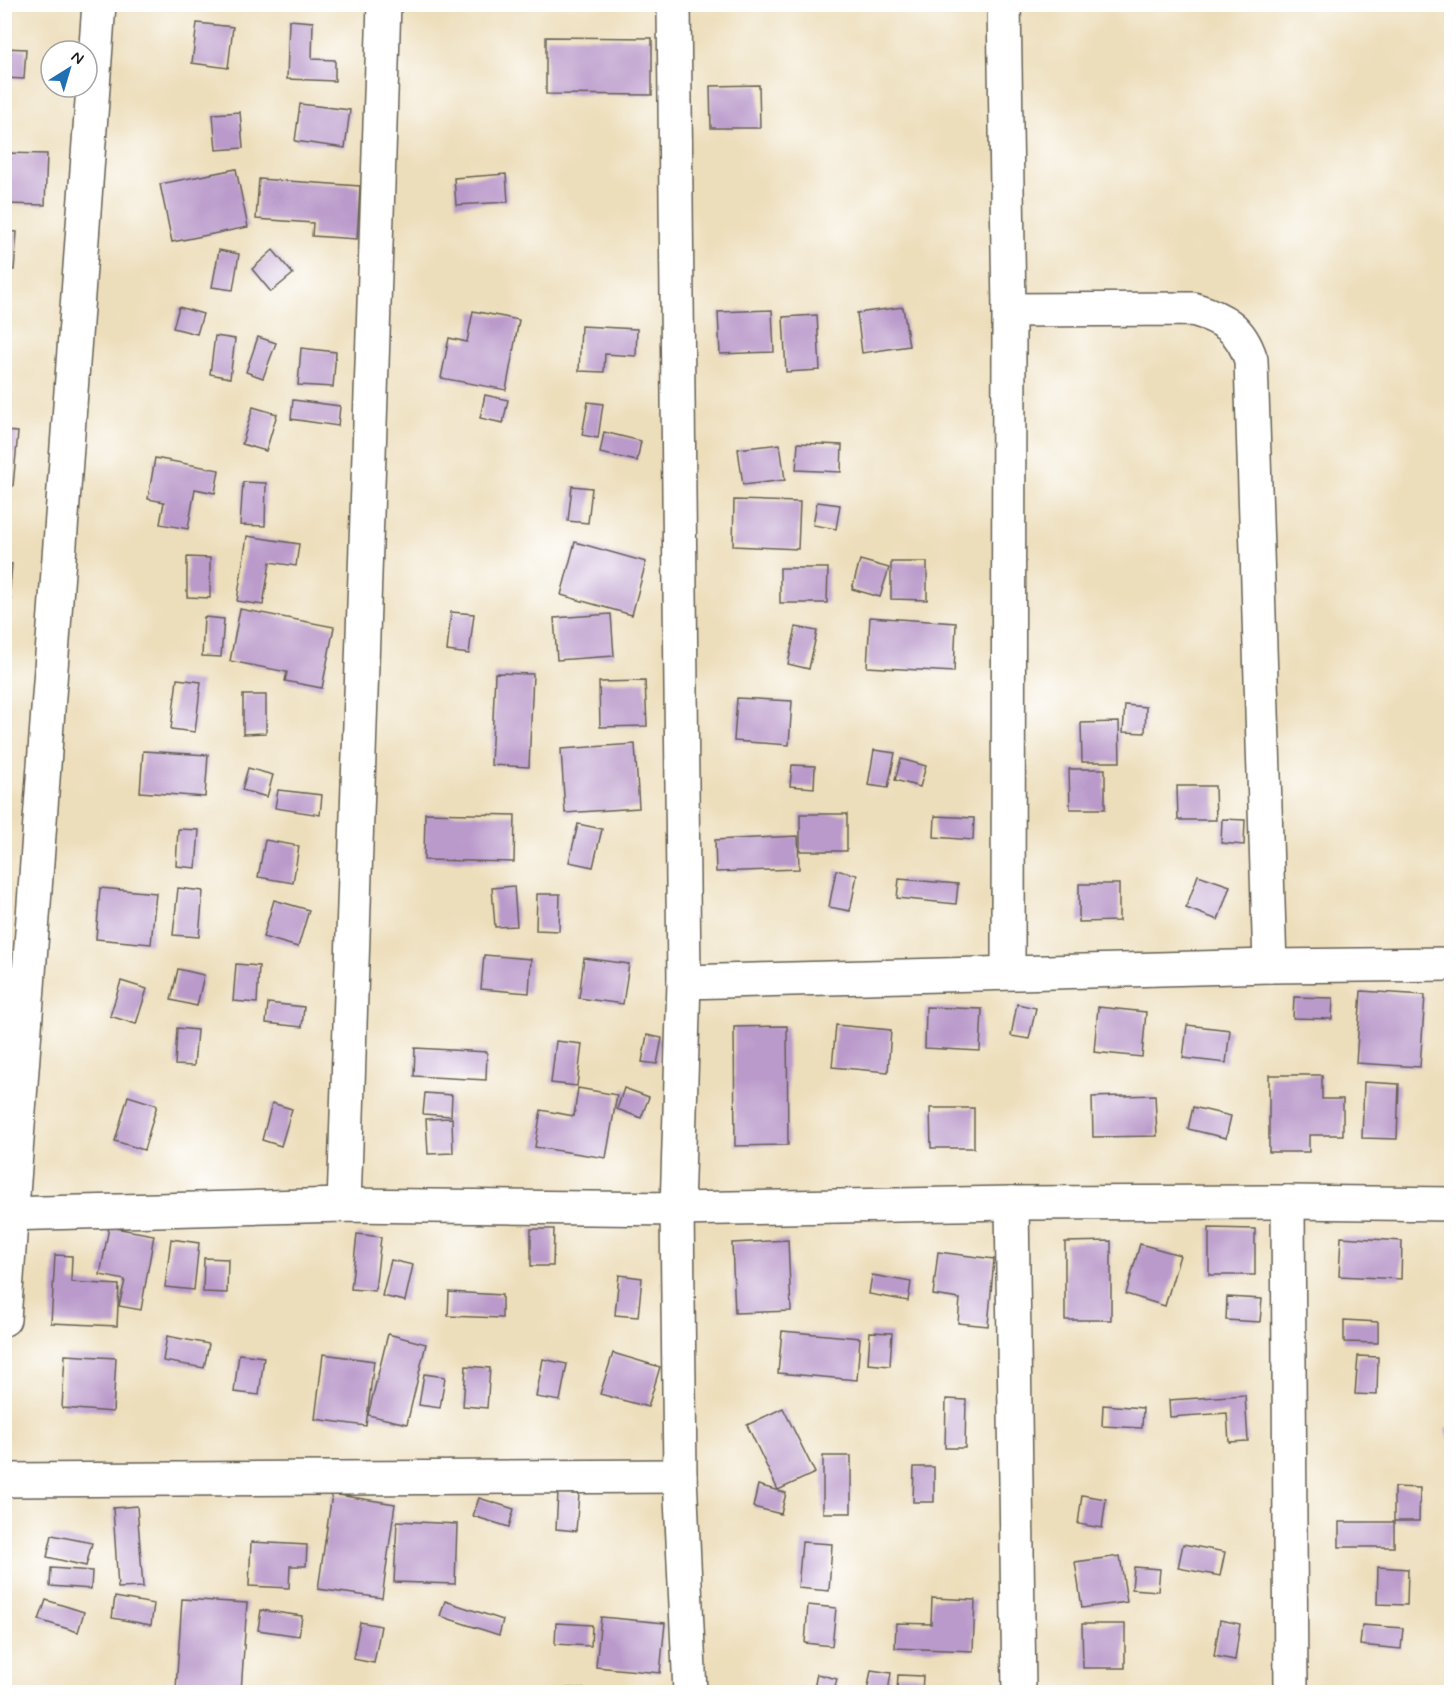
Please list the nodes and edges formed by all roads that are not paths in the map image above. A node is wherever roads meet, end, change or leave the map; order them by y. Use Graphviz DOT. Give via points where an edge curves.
graph roads {
  1 [pos="99,4"];
  2 [pos="384,4"];
  3 [pos="674,4"];
  4 [pos="1004,4"];
  5 [pos="1009,310"];
  6 [pos="1452,963"];
  7 [pos="1270,966"];
  8 [pos="1008,972"];
  9 [pos="684,982"];
  10 [pos="1288,1202"];
  11 [pos="1012,1203"];
  12 [pos="1452,1204"];
  13 [pos="344,1205"];
  14 [pos="677,1209"];
  15 [pos="8,1214"];
  16 [pos="4,1319"];
  17 [pos="680,1476"];
  18 [pos="4,1480"];
  19 [pos="690,1692"];
  20 [pos="1019,1692"];
  21 [pos="1291,1692"];
  1 -- 15 [label="street"];
  2 -- 13 [label="street"];
  3 -- 9 [label="street"];
  4 -- 5 [label="street"];
  5 -- 7 [label="street" via="1193,309 1214,315 1233,327 1246,346 1251,360"];
  5 -- 8 [label="street"];
  6 -- 7 [label="street"];
  7 -- 8 [label="street"];
  8 -- 9 [label="street"];
  9 -- 14 [label="street"];
  10 -- 11 [label="street"];
  10 -- 12 [label="street"];
  10 -- 21 [label="street"];
  11 -- 14 [label="street"];
  11 -- 20 [label="street"];
  13 -- 14 [label="street"];
  13 -- 15 [label="street"];
  14 -- 17 [label="street"];
  15 -- 16 [label="street"];
  17 -- 18 [label="street"];
  17 -- 19 [label="street"];
}
